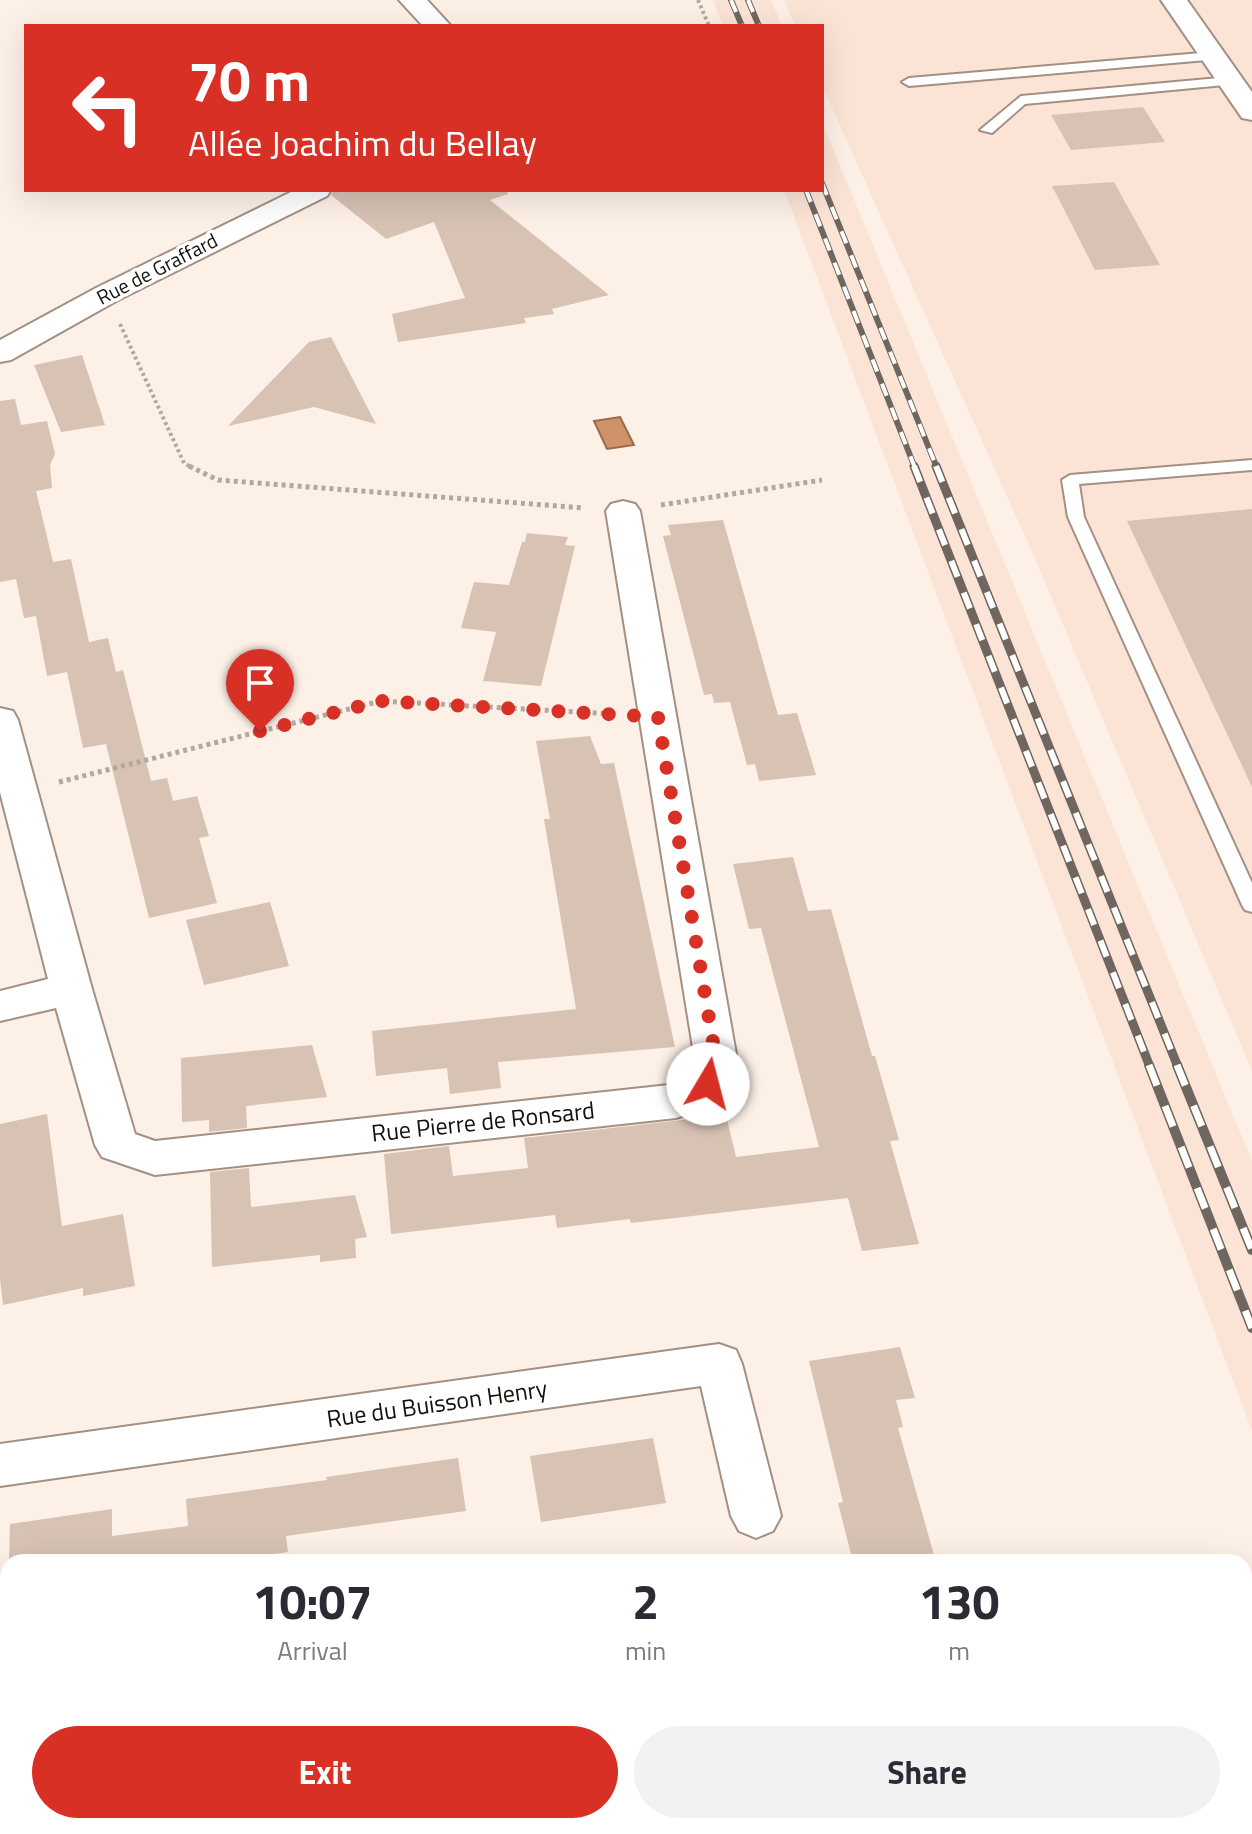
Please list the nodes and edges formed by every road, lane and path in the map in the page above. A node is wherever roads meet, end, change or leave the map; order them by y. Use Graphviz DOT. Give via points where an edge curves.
graph roads {
  1 [pos="412,0"];
  2 [pos="698,0"];
  3 [pos="1174,0"];
  4 [pos="436,24"];
  5 [pos="708,24"];
  6 [pos="1213,56"];
  7 [pos="1230,81"];
  8 [pos="909,82"];
  9 [pos="1252,112"];
  10 [pos="987,130"];
  11 [pos="313,192"];
  12 [pos="107,294"];
  13 [pos="0,353"];
  14 [pos="1252,465"];
  15 [pos="822,480"];
  16 [pos="623,511"];
  17 [pos="658,717"];
  18 [pos="0,720"];
  19 [pos="19,792"];
  20 [pos="1252,905"];
  21 [pos="71,989"];
  22 [pos="0,1006"];
  23 [pos="0,1465"];
  24 [pos="756,1516"];
  1 -- 4 [label="street"];
  2 -- 5 [label="path"];
  3 -- 6 [label="street"];
  6 -- 7 [label="street"];
  6 -- 8 [label="lane"];
  7 -- 9 [label="street"];
  7 -- 10 [label="lane" via="1021,100"];
  11 -- 12 [label="street, Rue de Graffard"];
  12 -- 13 [label="street, Rue de Graffard"];
  12 -- 16 [label="path" via="184,463 218,480"];
  14 -- 20 [label="lane" via="1070,480 1076,517"];
  15 -- 16 [label="path"];
  16 -- 17 [label="street, Rue Pierre de Ronsard"];
  17 -- 19 [label="path" via="381,701"];
  17 -- 21 [label="street, Rue Pierre de Ronsard" via="715,1054 708,1084 676,1101 155,1158 117,1145"];
  18 -- 19 [label="street, Rue Pierre de Ronsard"];
  19 -- 21 [label="street, Rue Pierre de Ronsard"];
  21 -- 22 [label="street"];
  23 -- 24 [label="street, Rue du Buisson Henry" via="719,1364"];
}
